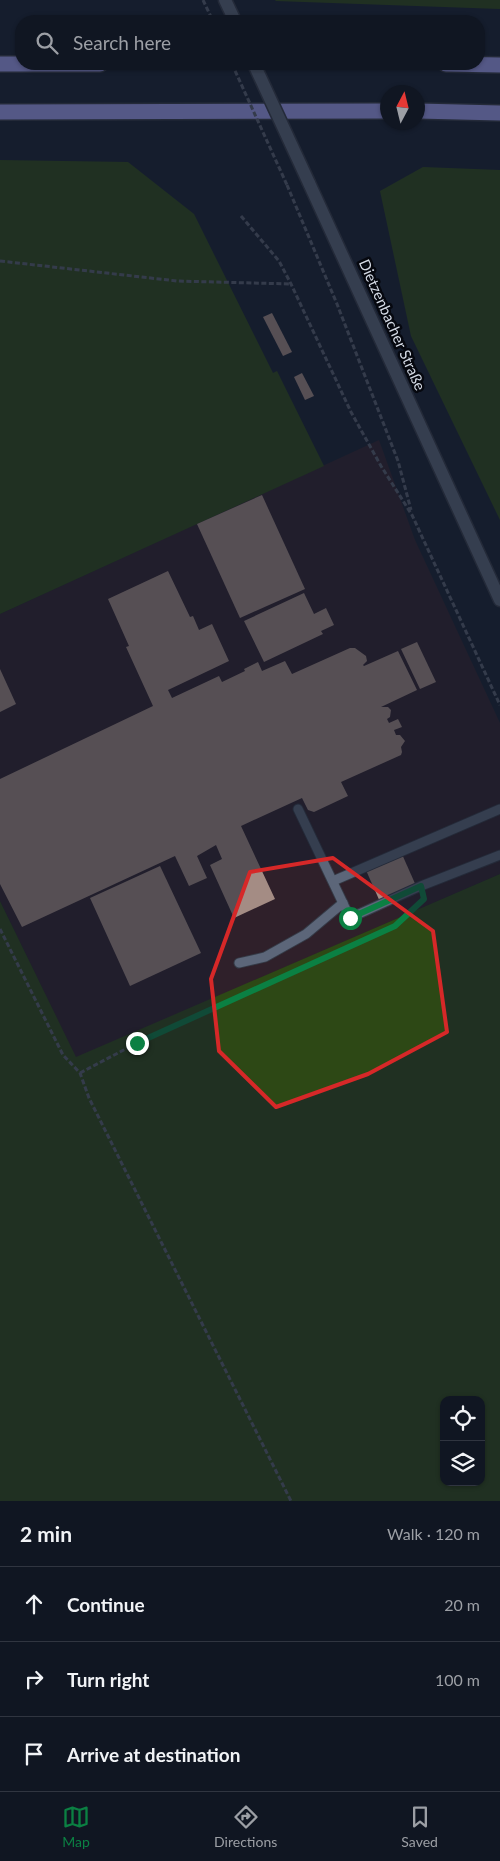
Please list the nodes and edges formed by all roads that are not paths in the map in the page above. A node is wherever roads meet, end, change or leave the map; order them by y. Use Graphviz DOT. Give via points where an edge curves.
graph roads {
  1 [pos="225,0"];
  2 [pos="232,15"];
  3 [pos="0,64"];
  4 [pos="15,64"];
  5 [pos="485,65"];
  6 [pos="500,65"];
  7 [pos="257,70"];
  8 [pos="380,111"];
  9 [pos="425,111"];
  10 [pos="0,112"];
  11 [pos="500,113"];
  12 [pos="500,600"];
  13 [pos="298,809"];
  14 [pos="500,809"];
  15 [pos="500,855"];
  16 [pos="333,881"];
  17 [pos="343,903"];
  18 [pos="239,963"];
  1 -- 2 [label="main road"];
  3 -- 4 [label="highway"];
  5 -- 6 [label="highway"];
  7 -- 12 [label="main road, Dietzenbacher Straße, bridge"];
  8 -- 10 [label="highway"];
  9 -- 11 [label="highway"];
  13 -- 16 [label="lane"];
  14 -- 16 [label="lane"];
  15 -- 17 [label="lane" via="350,918"];
  16 -- 17 [label="lane"];
  17 -- 18 [label="lane" via="306,934 265,956"];
}
